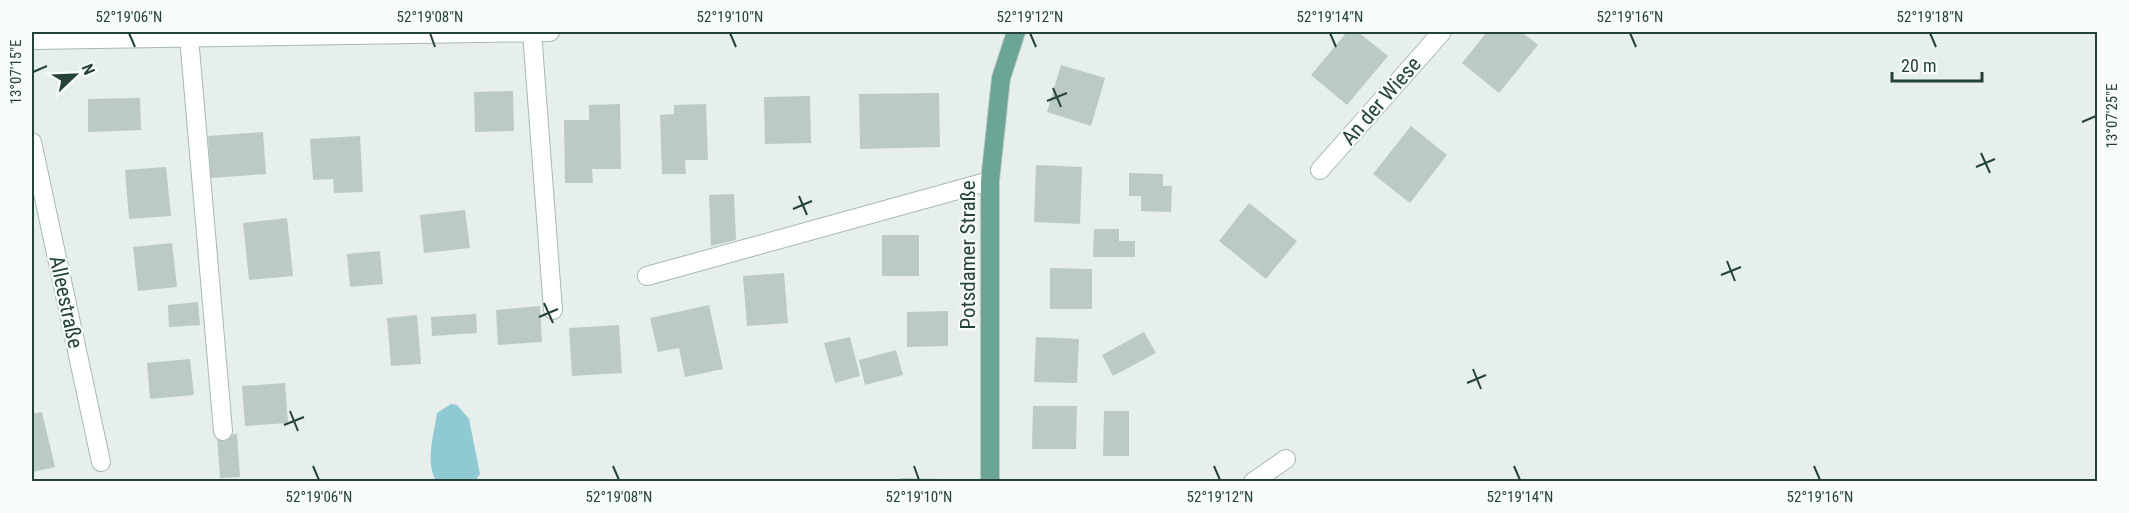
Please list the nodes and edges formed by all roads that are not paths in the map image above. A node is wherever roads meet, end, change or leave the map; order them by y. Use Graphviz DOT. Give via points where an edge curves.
graph roads {
  1 [pos="532,32"];
  2 [pos="550,32"];
  3 [pos="1016,32"];
  4 [pos="1442,32"];
  5 [pos="189,37"];
  6 [pos="32,40"];
  7 [pos="32,142"];
  8 [pos="1320,170"];
  9 [pos="990,181"];
  10 [pos="647,276"];
  11 [pos="553,310"];
  12 [pos="223,430"];
  13 [pos="1286,459"];
  14 [pos="101,462"];
  15 [pos="990,482"];
  16 [pos="1253,482"];
  1 -- 2 [label="street"];
  1 -- 5 [label="street"];
  1 -- 11 [label="street"];
  3 -- 9 [label="main road, Potsdamer Straße" via="1001,78"];
  4 -- 8 [label="street, An der Wiese"];
  5 -- 6 [label="street"];
  5 -- 12 [label="street"];
  7 -- 14 [label="street, Alleestraße"];
  9 -- 10 [label="street"];
  9 -- 15 [label="main road, Potsdamer Straße"];
  13 -- 16 [label="street"];
}
